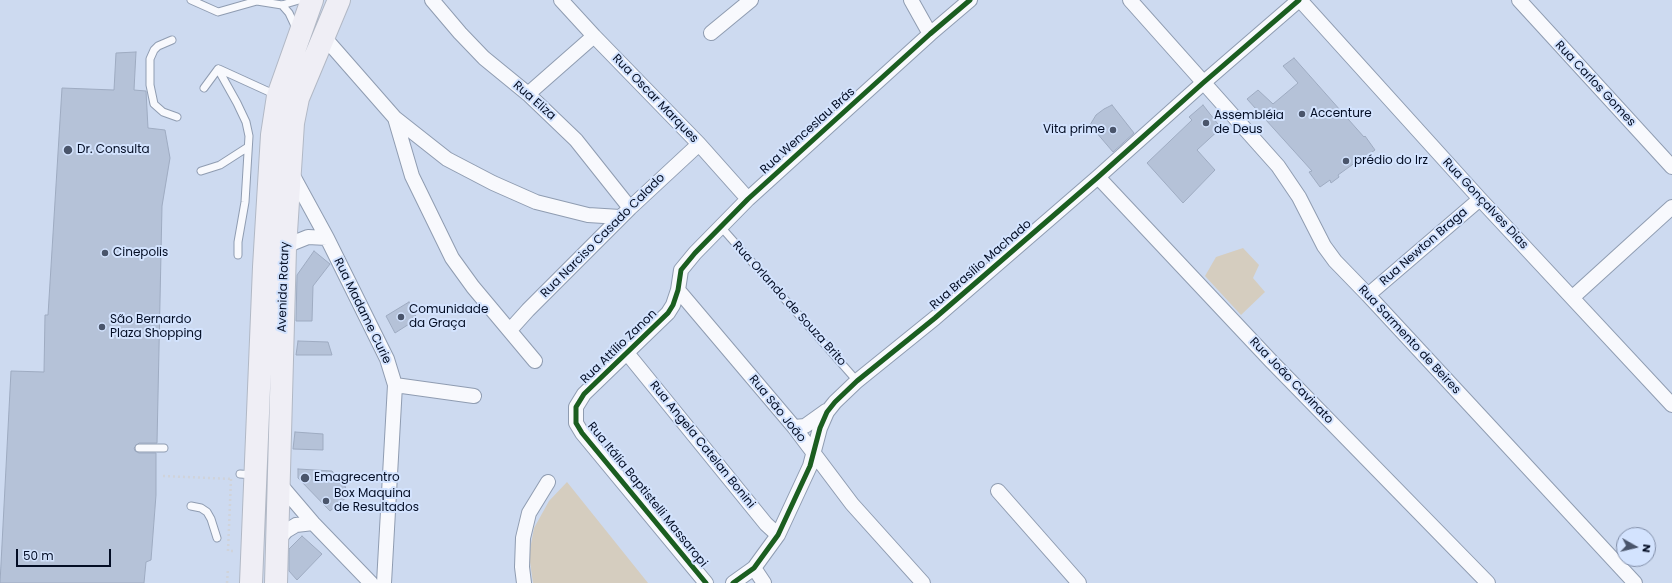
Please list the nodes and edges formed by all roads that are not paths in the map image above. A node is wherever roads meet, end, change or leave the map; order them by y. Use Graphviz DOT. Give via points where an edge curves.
graph roads {
  1 [pos="191,0"];
  2 [pos="299,0"];
  3 [pos="312,0"];
  4 [pos="339,0"];
  5 [pos="432,0"];
  6 [pos="561,0"];
  7 [pos="751,0"];
  8 [pos="911,0"];
  9 [pos="970,0"];
  10 [pos="1130,0"];
  11 [pos="1300,0"];
  12 [pos="1519,0"];
  13 [pos="282,5"];
  14 [pos="711,33"];
  15 [pos="930,34"];
  16 [pos="594,36"];
  17 [pos="324,37"];
  18 [pos="298,39"];
  19 [pos="172,40"];
  20 [pos="218,69"];
  21 [pos="1203,83"];
  22 [pos="204,88"];
  23 [pos="528,94"];
  24 [pos="278,96"];
  25 [pos="177,117"];
  26 [pos="395,118"];
  27 [pos="699,144"];
  28 [pos="248,147"];
  29 [pos="1672,167"];
  30 [pos="289,169"];
  31 [pos="201,171"];
  32 [pos="1098,177"];
  33 [pos="748,199"];
  34 [pos="1480,199"];
  35 [pos="1672,207"];
  36 [pos="625,212"];
  37 [pos="721,227"];
  38 [pos="327,238"];
  39 [pos="285,248"];
  40 [pos="238,255"];
  41 [pos="264,267"];
  42 [pos="678,290"];
  43 [pos="1368,295"];
  44 [pos="1573,297"];
  45 [pos="510,330"];
  46 [pos="627,353"];
  47 [pos="535,361"];
  48 [pos="857,381"];
  49 [pos="395,385"];
  50 [pos="474,396"];
  51 [pos="1672,405"];
  52 [pos="831,408"];
  53 [pos="575,418"];
  54 [pos="794,427"];
  55 [pos="139,448"];
  56 [pos="164,448"];
  57 [pos="813,454"];
  58 [pos="278,482"];
  59 [pos="548,482"];
  60 [pos="998,491"];
  61 [pos="191,506"];
  62 [pos="313,523"];
  63 [pos="778,535"];
  64 [pos="217,538"];
  65 [pos="276,542"];
  66 [pos="754,568"];
  67 [pos="251,583"];
  68 [pos="276,583"];
  69 [pos="371,583"];
  70 [pos="384,583"];
  71 [pos="524,583"];
  72 [pos="706,583"];
  73 [pos="733,583"];
  74 [pos="764,583"];
  75 [pos="923,583"];
  76 [pos="1079,583"];
  77 [pos="1488,583"];
  78 [pos="1635,583"];
  1 -- 13 [label="lane" via="218,12 258,1"];
  2 -- 13 [label="lane"];
  3 -- 18 [label="main road, Avenida Rotary"];
  4 -- 17 [label="main road, Avenida Rotary"];
  5 -- 23 [label="street, Rua Eliza" via="484,58"];
  6 -- 16 [label="street, Rua Oscar Marques"];
  7 -- 14 [label="street"];
  8 -- 15 [label="street"];
  9 -- 15 [label="street, Rua Wenceslau Brás"];
  10 -- 21 [label="street, Rua Sarmento de Beires"];
  11 -- 21 [label="street, Rua Brasílio Machado"];
  11 -- 34 [label="street, Rua Gonçalves Dias"];
  12 -- 29 [label="street, Rua Carlos Gomes"];
  13 -- 18 [label="lane" via="295,24"];
  15 -- 33 [label="street, Rua Wenceslau Brás"];
  16 -- 23 [label="street"];
  16 -- 27 [label="street, Rua Oscar Marques"];
  17 -- 26 [label="street"];
  17 -- 30 [label="main road, Avenida Rotary" via="298,98"];
  18 -- 24 [label="main road, Avenida Rotary"];
  19 -- 25 [label="lane" via="154,50 150,59 150,85 154,104 163,112"];
  20 -- 22 [label="lane"];
  20 -- 24 [label="lane"];
  20 -- 28 [label="lane" via="246,122"];
  21 -- 32 [label="street, Rua Brasílio Machado"];
  21 -- 43 [label="street, Rua Sarmento de Beires" via="1278,166 1290,182 1324,246"];
  23 -- 36 [label="street, Rua Eliza" via="576,140"];
  24 -- 41 [label="main road, Avenida Rotary" via="272,135"];
  26 -- 36 [label="street" via="447,159 536,202 588,215"];
  26 -- 45 [label="street" via="412,176 452,258"];
  27 -- 33 [label="street, Rua Oscar Marques"];
  27 -- 36 [label="street, Rua Narciso Casado Calado"];
  28 -- 31 [label="lane" via="220,165"];
  28 -- 40 [label="lane" via="245,202"];
  30 -- 38 [label="street, Rua Madame Curie"];
  30 -- 39 [label="main road, Avenida Rotary"];
  32 -- 48 [label="street, Rua Brasílio Machado" via="935,318"];
  32 -- 77 [label="street, Rua João Cavinato" via="1271,361"];
  33 -- 37 [label="street, Rua Wenceslau Brás"];
  34 -- 43 [label="street, Rua Newton Braga"];
  34 -- 44 [label="street, Rua Gonçalves Dias"];
  35 -- 44 [label="street"];
  36 -- 45 [label="street, Rua Narciso Casado Calado"];
  37 -- 42 [label="street, Rua Wenceslau Brás" via="686,261 681,270"];
  37 -- 48 [label="lane, Rua Orlando de Souza Brito"];
  38 -- 39 [label="street" via="308,237"];
  38 -- 49 [label="street, Rua Madame Curie" via="387,359"];
  39 -- 41 [label="street"];
  39 -- 58 [label="main road, Avenida Rotary"];
  41 -- 67 [label="main road, Avenida Rotary" via="247,474"];
  42 -- 46 [label="street, Rua Attílio Zanon" via="668,313"];
  42 -- 54 [label="street, Rua São João"];
  43 -- 78 [label="street, Rua Sarmento de Beires"];
  44 -- 51 [label="street, Rua Gonçalves Dias"];
  45 -- 47 [label="street"];
  46 -- 53 [label="street, Rua Attílio Zanon" via="580,400"];
  46 -- 63 [label="street, Rua Angela Catelan Bonini" via="766,524"];
  48 -- 52 [label="street, Rua Brasílio Machado"];
  49 -- 50 [label="street"];
  49 -- 70 [label="street, Rua Madame Curie"];
  52 -- 54 [label="street, Rua Brasílio Machado" via="805,426"];
  52 -- 57 [label="street, Rua Brasílio Machado" via="820,428"];
  53 -- 72 [label="street, Rua Itália Baptistelli Massaropi" via="582,433"];
  54 -- 57 [label="street, Rua São João"];
  55 -- 56 [label="lane"];
  57 -- 63 [label="street, Rua Brasílio Machado" via="810,466"];
  57 -- 75 [label="street, Rua São João" via="852,504"];
  58 -- 62 [label="street"];
  58 -- 65 [label="main road, Avenida Rotary"];
  59 -- 71 [label="street" via="529,513 523,538"];
  60 -- 76 [label="street"];
  61 -- 64 [label="lane" via="207,512"];
  62 -- 65 [label="street" via="296,525 286,530"];
  62 -- 69 [label="street"];
  63 -- 66 [label="street, Rua Brasílio Machado"];
  65 -- 68 [label="main road, Avenida Rotary"];
  66 -- 73 [label="street, Rua Brasílio Machado"];
  66 -- 74 [label="street"];
}
